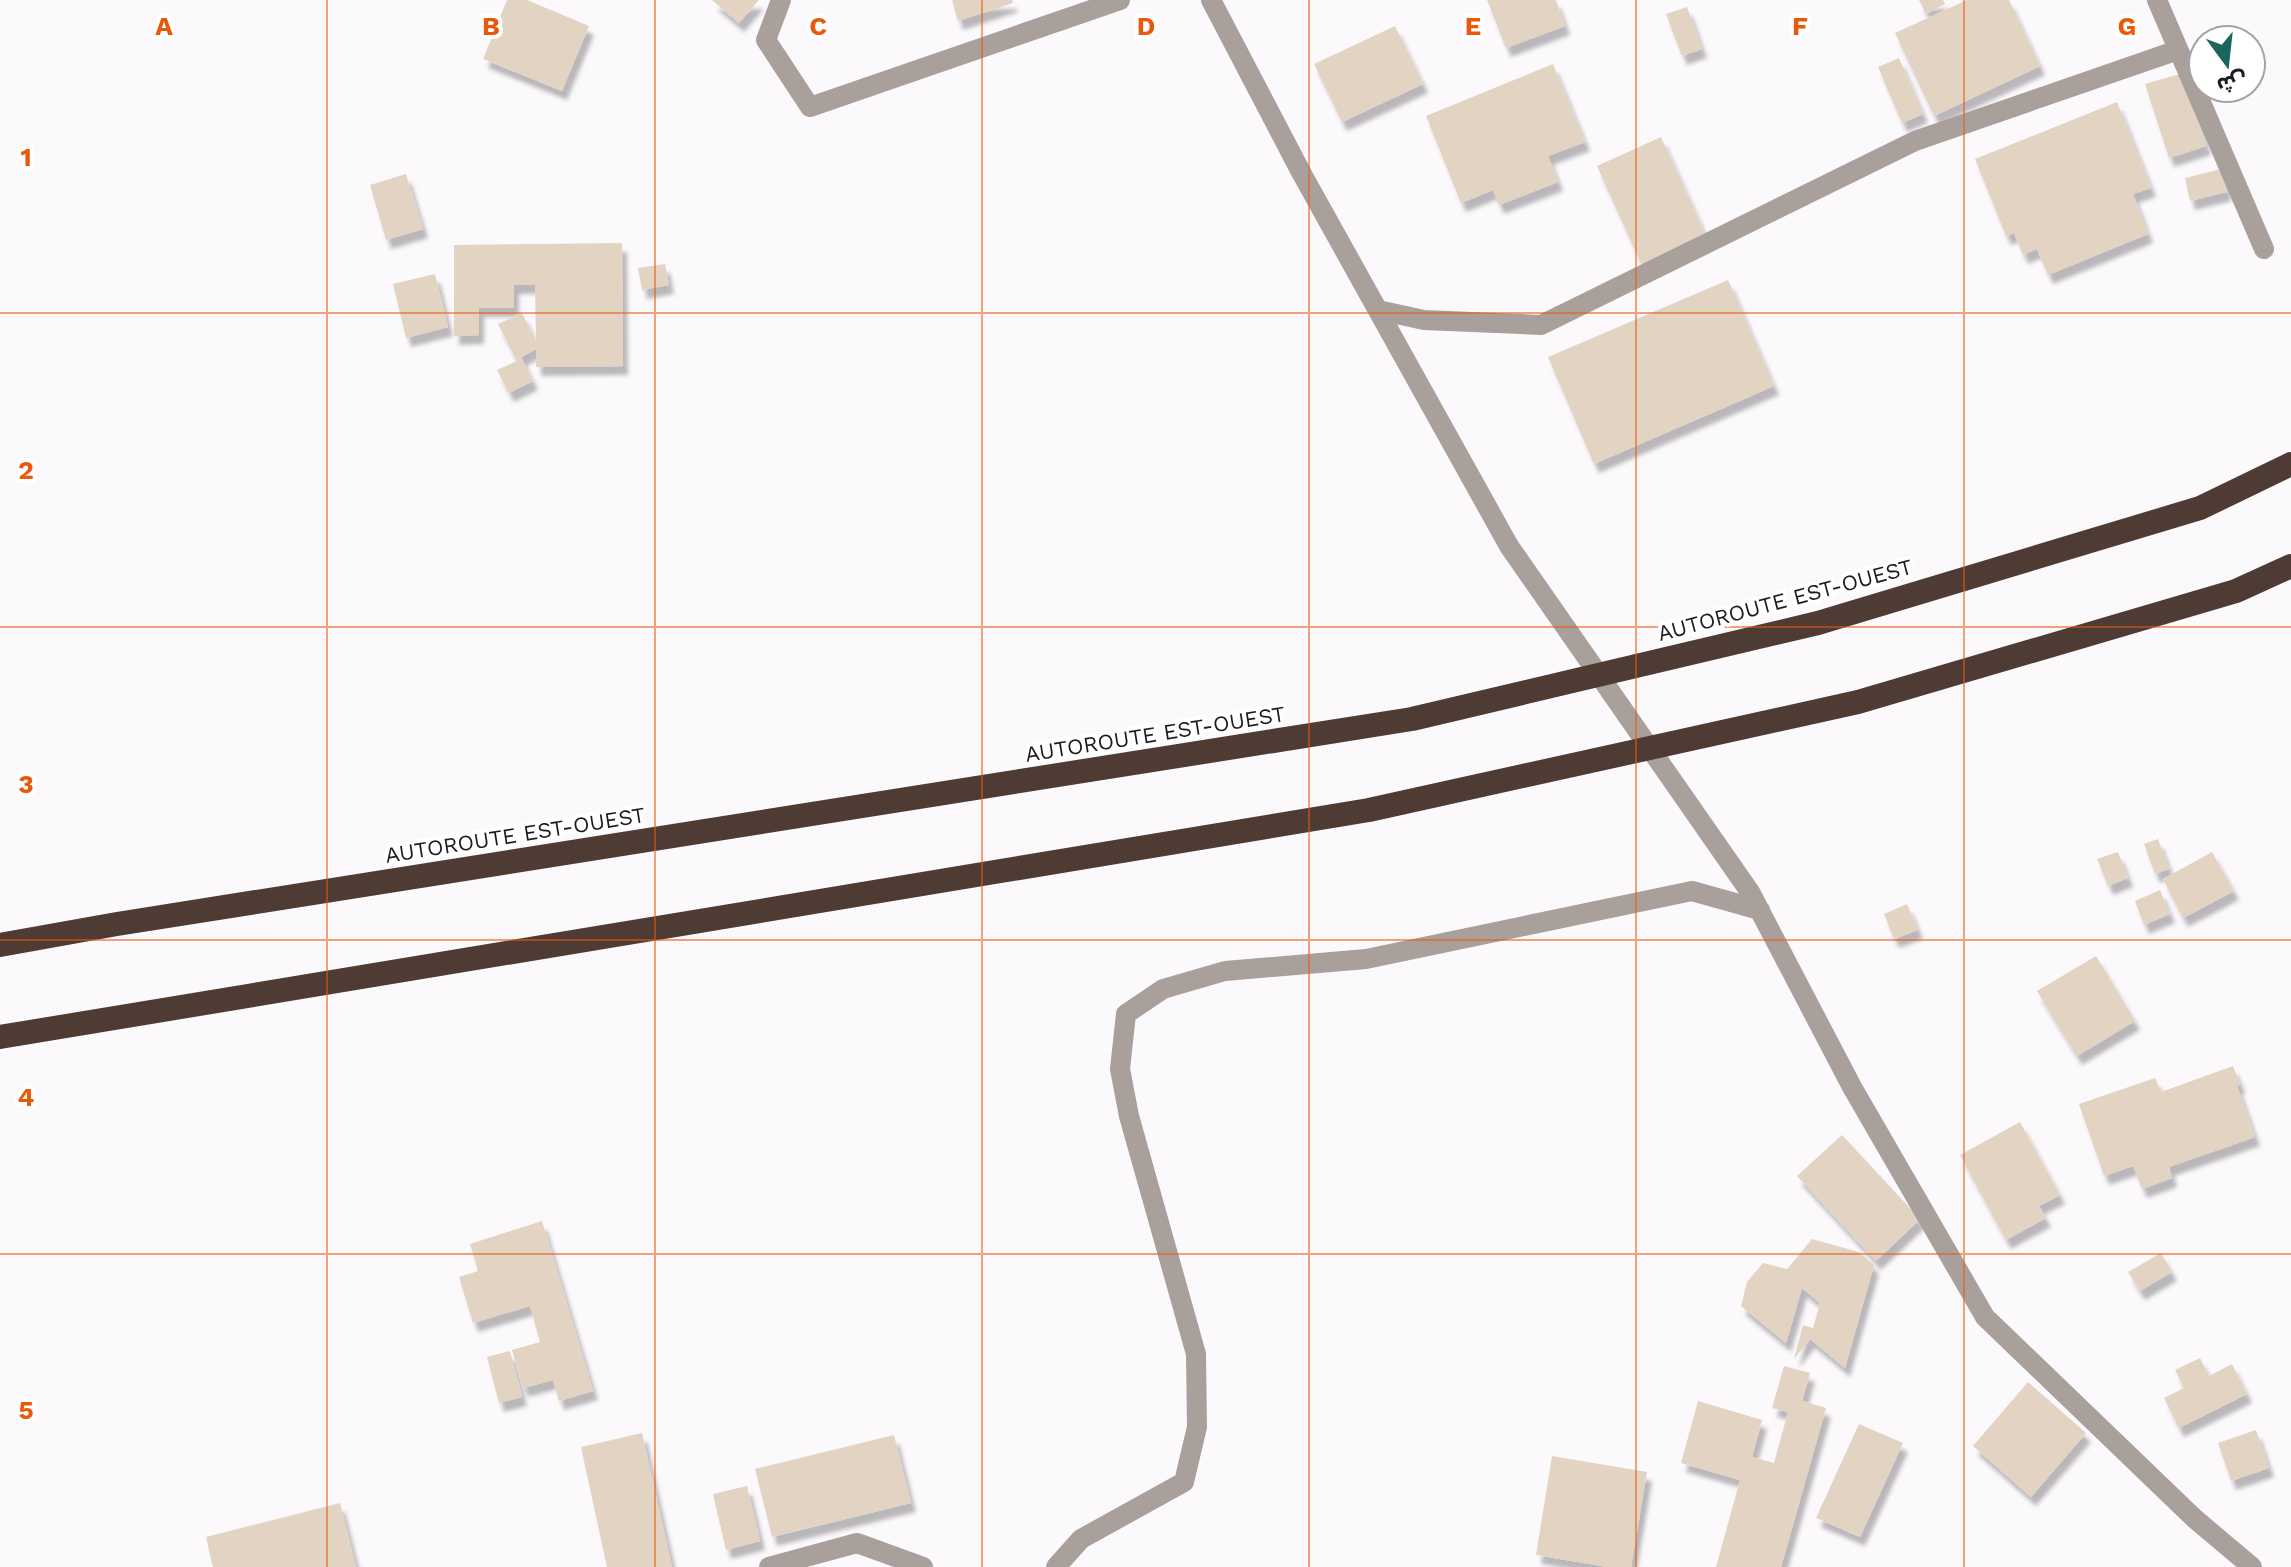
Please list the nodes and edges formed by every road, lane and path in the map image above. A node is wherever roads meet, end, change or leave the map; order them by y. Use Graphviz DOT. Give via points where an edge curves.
graph roads {
  1 [pos="781,0"];
  2 [pos="1120,0"];
  3 [pos="1211,0"];
  4 [pos="2157,0"];
  5 [pos="2178,50"];
  6 [pos="2264,249"];
  7 [pos="1378,310"];
  8 [pos="2291,464"];
  9 [pos="2291,566"];
  10 [pos="1755,901"];
  11 [pos="0,945"];
  12 [pos="0,1037"];
  13 [pos="769,1567"];
  14 [pos="923,1567"];
  15 [pos="1056,1567"];
  16 [pos="2252,1567"];
  1 -- 2 [label="street" via="766,40 810,107"];
  3 -- 7 [label="street"];
  4 -- 5 [label="street"];
  5 -- 6 [label="street"];
  5 -- 7 [label="street" via="1915,141 1541,325 1424,320"];
  7 -- 10 [label="street" via="1509,546"];
  8 -- 11 [label="highway, AUTOROUTE EST-OUEST" via="2200,508 1818,623 1412,719"];
  9 -- 12 [label="highway" via="2236,591 1858,702 1369,810"];
  10 -- 15 [label="street" via="1692,891 1366,959 1225,971 1163,989 1126,1014 1120,1069 1196,1354 1197,1427 1184,1482 1081,1539"];
  10 -- 16 [label="street" via="1852,1087 1985,1317"];
  13 -- 14 [label="street" via="857,1543"];
}
